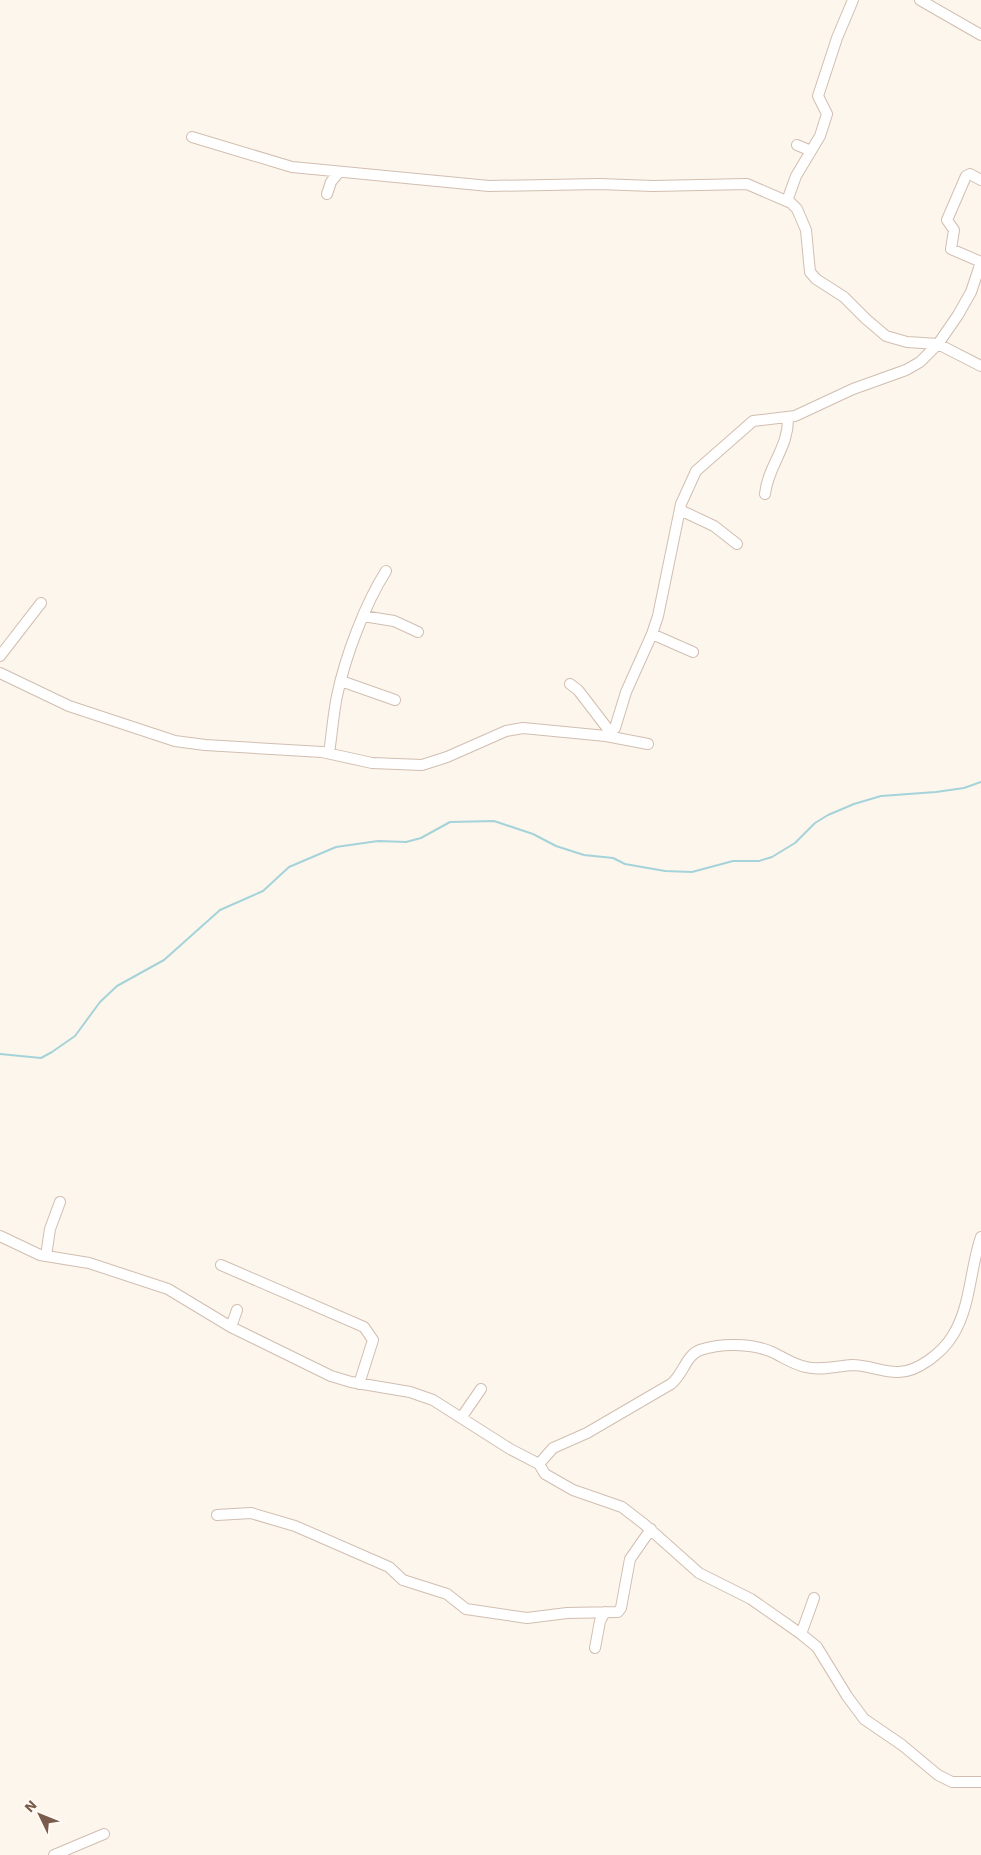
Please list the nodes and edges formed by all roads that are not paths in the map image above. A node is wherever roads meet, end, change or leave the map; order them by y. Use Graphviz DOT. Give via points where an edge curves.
graph roads {
  1 [pos="853,0"];
  2 [pos="920,0"];
  3 [pos="981,35"];
  4 [pos="192,137"];
  5 [pos="797,144"];
  6 [pos="811,151"];
  7 [pos="339,172"];
  8 [pos="981,180"];
  9 [pos="327,194"];
  10 [pos="787,202"];
  11 [pos="981,262"];
  12 [pos="938,344"];
  13 [pos="981,366"];
  14 [pos="788,417"];
  15 [pos="765,494"];
  16 [pos="680,510"];
  17 [pos="737,544"];
  18 [pos="386,571"];
  19 [pos="41,603"];
  20 [pos="363,616"];
  21 [pos="418,632"];
  22 [pos="652,634"];
  23 [pos="693,652"];
  24 [pos="0,656"];
  25 [pos="0,673"];
  26 [pos="341,681"];
  27 [pos="570,684"];
  28 [pos="395,700"];
  29 [pos="609,735"];
  30 [pos="648,744"];
  31 [pos="329,753"];
  32 [pos="60,1202"];
  33 [pos="0,1236"];
  34 [pos="981,1237"];
  35 [pos="46,1256"];
  36 [pos="221,1265"];
  37 [pos="977,1267"];
  38 [pos="237,1310"];
  39 [pos="231,1327"];
  40 [pos="359,1384"];
  41 [pos="481,1389"];
  42 [pos="461,1418"];
  43 [pos="539,1464"];
  44 [pos="217,1515"];
  45 [pos="651,1529"];
  46 [pos="814,1598"];
  47 [pos="605,1612"];
  48 [pos="801,1634"];
  49 [pos="595,1648"];
  50 [pos="981,1782"];
  51 [pos="104,1834"];
  52 [pos="54,1855"];
  1 -- 6 [label="street" via="818,96 827,114 825,126"];
  2 -- 3 [label="street"];
  4 -- 7 [label="street" via="292,167"];
  5 -- 6 [label="street"];
  6 -- 10 [label="street" via="796,176"];
  7 -- 9 [label="street"];
  7 -- 10 [label="street" via="489,186 653,186 737,182"];
  8 -- 11 [label="street" via="970,174 966,176 947,220 954,230 951,249"];
  10 -- 12 [label="street" via="801,215 806,230 808,267 816,279 844,297 886,336 907,342"];
  11 -- 12 [label="street" via="972,292"];
  12 -- 13 [label="street"];
  12 -- 14 [label="street" via="920,362 906,370"];
  14 -- 15 [label="street" via="784,445 767,477"];
  14 -- 16 [label="street" via="753,421 704,462 692,477"];
  16 -- 17 [label="street" via="710,524"];
  16 -- 22 [label="street"];
  18 -- 20 [label="street"];
  19 -- 24 [label="street"];
  20 -- 21 [label="street" via="394,621"];
  20 -- 26 [label="street"];
  22 -- 23 [label="street"];
  22 -- 29 [label="street" via="632,676 615,728"];
  25 -- 31 [label="street" via="75,708 175,741"];
  26 -- 28 [label="street"];
  26 -- 31 [label="street"];
  27 -- 29 [label="street" via="578,690"];
  29 -- 30 [label="street"];
  29 -- 31 [label="street" via="515,729 422,765 372,763"];
  32 -- 35 [label="street" via="50,1229"];
  33 -- 35 [label="street"];
  34 -- 37 [label="street"];
  35 -- 39 [label="street" via="89,1263 158,1285"];
  36 -- 40 [label="street" via="364,1327 373,1340"];
  37 -- 43 [label="street" via="952,1337 933,1356 912,1369 896,1372 863,1365 809,1368 752,1346 701,1350 692,1356 671,1384 587,1433 553,1448"];
  38 -- 39 [label="street"];
  39 -- 40 [label="street" via="320,1371"];
  40 -- 42 [label="street" via="426,1397"];
  41 -- 42 [label="street"];
  42 -- 43 [label="street"];
  43 -- 45 [label="street" via="550,1478 586,1495 614,1503"];
  44 -- 47 [label="street" via="251,1513 295,1526 386,1565 403,1580 447,1594 466,1609 527,1618"];
  45 -- 47 [label="street" via="630,1559 620,1611 616,1614"];
  45 -- 48 [label="street" via="698,1573 751,1599"];
  46 -- 48 [label="street"];
  47 -- 49 [label="street"];
  48 -- 50 [label="street" via="816,1647 847,1696 871,1724 946,1780"];
  51 -- 52 [label="street"];
}
